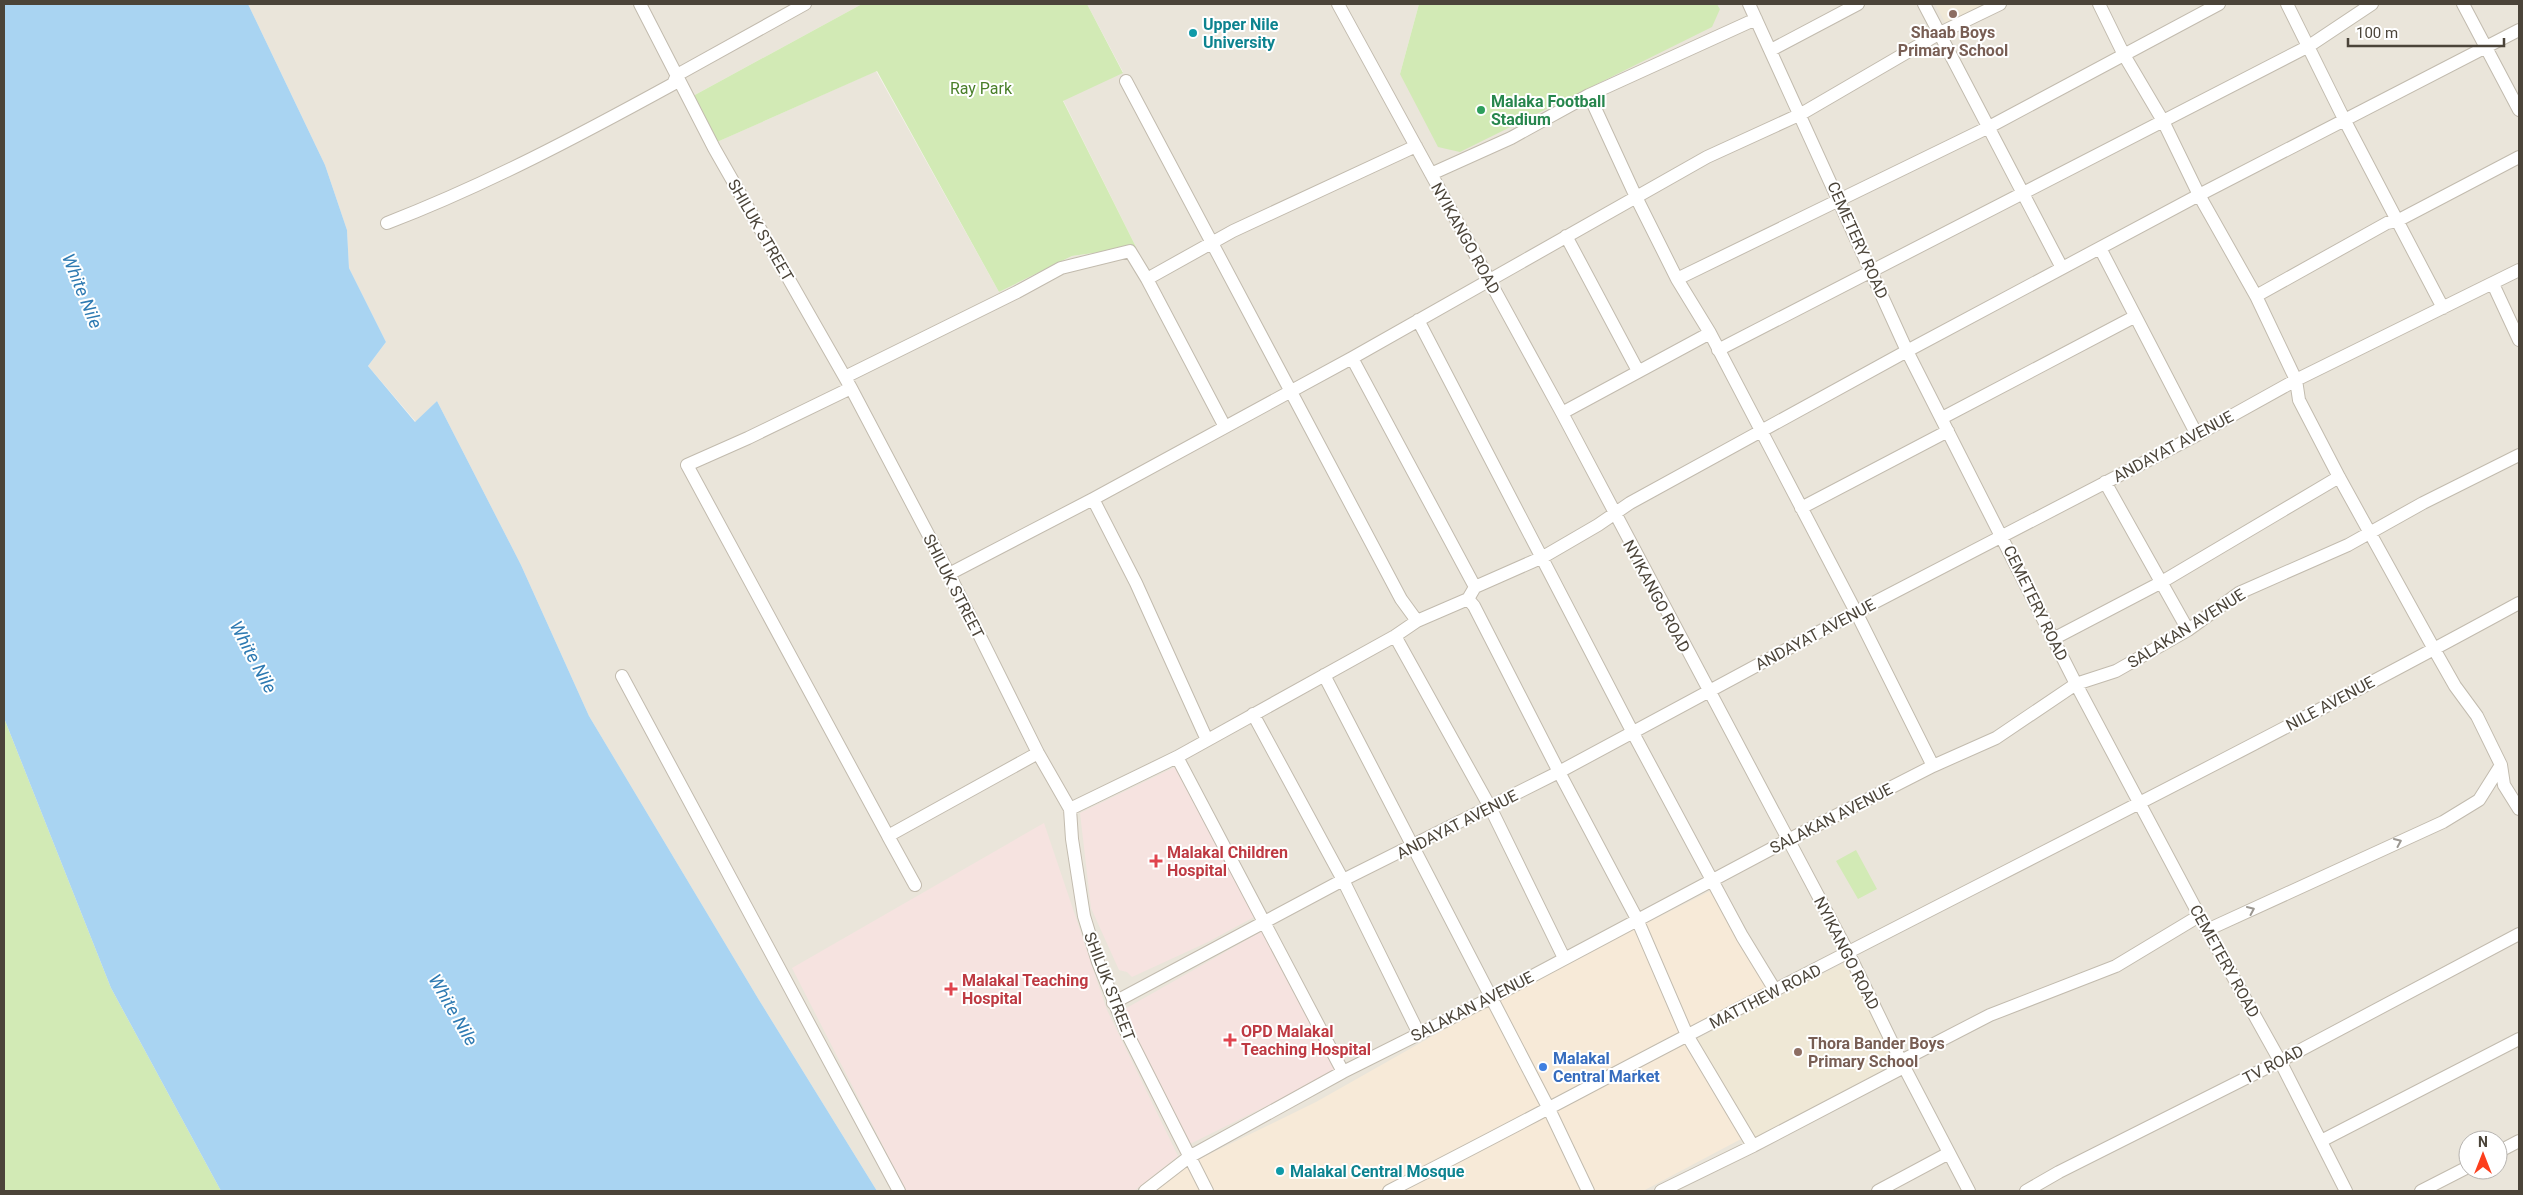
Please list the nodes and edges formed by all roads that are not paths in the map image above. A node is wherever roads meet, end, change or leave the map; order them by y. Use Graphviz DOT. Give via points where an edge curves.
graph roads {
  1 [pos="640,4"];
  2 [pos="805,4"];
  3 [pos="1338,4"];
  4 [pos="1749,4"];
  5 [pos="1858,4"];
  6 [pos="1924,4"];
  7 [pos="2000,4"];
  8 [pos="2099,4"];
  9 [pos="2219,4"];
  10 [pos="2287,4"];
  11 [pos="2372,4"];
  12 [pos="2463,4"];
  13 [pos="1756,19"];
  14 [pos="2519,30"];
  15 [pos="1940,33"];
  16 [pos="2309,46"];
  17 [pos="2486,48"];
  18 [pos="1771,50"];
  19 [pos="2124,55"];
  20 [pos="677,75"];
  21 [pos="1126,81"];
  22 [pos="1589,95"];
  23 [pos="2519,110"];
  24 [pos="1800,114"];
  25 [pos="2163,121"];
  26 [pos="2345,121"];
  27 [pos="1989,127"];
  28 [pos="1416,146"];
  29 [pos="2519,157"];
  30 [pos="1430,174"];
  31 [pos="2023,194"];
  32 [pos="2199,195"];
  33 [pos="1636,197"];
  34 [pos="1840,200"];
  35 [pos="2397,221"];
  36 [pos="387,223"];
  37 [pos="1566,236"];
  38 [pos="1212,242"];
  39 [pos="2100,248"];
  40 [pos="2062,268"];
  41 [pos="1872,270"];
  42 [pos="2519,270"];
  43 [pos="1147,279"];
  44 [pos="1488,279"];
  45 [pos="1678,279"];
  46 [pos="2493,284"];
  47 [pos="2256,296"];
  48 [pos="2443,308"];
  49 [pos="2134,317"];
  50 [pos="1418,320"];
  51 [pos="1710,333"];
  52 [pos="2519,340"];
  53 [pos="1718,350"];
  54 [pos="1907,350"];
  55 [pos="1352,358"];
  56 [pos="1638,371"];
  57 [pos="2296,380"];
  58 [pos="848,382"];
  59 [pos="1290,393"];
  60 [pos="1562,413"];
  61 [pos="1942,418"];
  62 [pos="1225,427"];
  63 [pos="1948,431"];
  64 [pos="1760,432"];
  65 [pos="2197,434"];
  66 [pos="2519,455"];
  67 [pos="2339,477"];
  68 [pos="2105,482"];
  69 [pos="1093,499"];
  70 [pos="1800,508"];
  71 [pos="1613,513"];
  72 [pos="2369,532"];
  73 [pos="2001,535"];
  74 [pos="1543,557"];
  75 [pos="949,574"];
  76 [pos="2160,582"];
  77 [pos="1475,587"];
  78 [pos="1468,599"];
  79 [pos="2519,603"];
  80 [pos="1856,612"];
  81 [pos="1417,620"];
  82 [pos="2188,630"];
  83 [pos="1395,636"];
  84 [pos="2053,639"];
  85 [pos="2434,649"];
  86 [pos="1324,675"];
  87 [pos="622,676"];
  88 [pos="2076,684"];
  89 [pos="1708,692"];
  90 [pos="1254,714"];
  91 [pos="1632,733"];
  92 [pos="1207,740"];
  93 [pos="1038,753"];
  94 [pos="1177,757"];
  95 [pos="2501,765"];
  96 [pos="1933,766"];
  97 [pos="1559,772"];
  98 [pos="2140,802"];
  99 [pos="1490,807"];
  100 [pos="1070,809"];
  101 [pos="2519,810"];
  102 [pos="888,836"];
  103 [pos="1788,840"];
  104 [pos="1413,846"];
  105 [pos="1712,879"];
  106 [pos="1342,880"];
  107 [pos="915,885"];
  108 [pos="2200,916"];
  109 [pos="1637,919"];
  110 [pos="1264,922"];
  111 [pos="2206,930"];
  112 [pos="2519,934"];
  113 [pos="1849,954"];
  114 [pos="1564,958"];
  115 [pos="1775,990"];
  116 [pos="1491,998"];
  117 [pos="1113,1003"];
  118 [pos="1419,1034"];
  119 [pos="1687,1035"];
  120 [pos="2519,1039"];
  121 [pos="2280,1061"];
  122 [pos="1902,1064"];
  123 [pos="1343,1072"];
  124 [pos="1550,1109"];
  125 [pos="2321,1141"];
  126 [pos="1753,1146"];
  127 [pos="1949,1153"];
  128 [pos="1189,1157"];
  129 [pos="2458,1172"];
  130 [pos="899,1191"];
  131 [pos="1145,1191"];
  132 [pos="1207,1191"];
  133 [pos="1390,1191"];
  134 [pos="1588,1191"];
  135 [pos="1661,1191"];
  136 [pos="1878,1191"];
  137 [pos="1969,1191"];
  138 [pos="2026,1191"];
  139 [pos="2346,1191"];
  140 [pos="2421,1191"];
  1 -- 20 [label="street, SHILUK STREET"];
  2 -- 20 [label="street"];
  3 -- 28 [label="street, NYIKANGO ROAD"];
  4 -- 13 [label="street, CEMETERY ROAD"];
  5 -- 18 [label="street"];
  6 -- 15 [label="street"];
  7 -- 15 [label="street"];
  8 -- 19 [label="street"];
  9 -- 19 [label="street"];
  10 -- 16 [label="street"];
  11 -- 16 [label="street"];
  12 -- 17 [label="street"];
  13 -- 18 [label="street, CEMETERY ROAD"];
  13 -- 22 [label="street"];
  14 -- 17 [label="street"];
  15 -- 24 [label="street"];
  15 -- 27 [label="street"];
  16 -- 25 [label="street"];
  16 -- 26 [label="street"];
  17 -- 23 [label="street"];
  17 -- 26 [label="street"];
  18 -- 24 [label="street, CEMETERY ROAD"];
  19 -- 25 [label="street"];
  19 -- 27 [label="street"];
  20 -- 36 [label="street" via="673,84 576,137 451,199"];
  20 -- 58 [label="street, SHILUK STREET" via="714,148"];
  21 -- 38 [label="street"];
  22 -- 30 [label="street" via="1511,138"];
  22 -- 33 [label="street"];
  24 -- 33 [label="street" via="1707,157"];
  24 -- 34 [label="street, CEMETERY ROAD"];
  25 -- 31 [label="street"];
  25 -- 32 [label="street"];
  26 -- 32 [label="street"];
  26 -- 35 [label="street"];
  27 -- 31 [label="street"];
  27 -- 34 [label="street"];
  28 -- 30 [label="street, NYIKANGO ROAD"];
  28 -- 38 [label="street"];
  29 -- 35 [label="street"];
  30 -- 44 [label="street, NYIKANGO ROAD"];
  31 -- 40 [label="street"];
  31 -- 41 [label="street"];
  32 -- 39 [label="street"];
  32 -- 47 [label="street"];
  33 -- 37 [label="street"];
  33 -- 45 [label="street"];
  34 -- 41 [label="street, CEMETERY ROAD"];
  34 -- 45 [label="street"];
  35 -- 47 [label="street" via="2358,238"];
  35 -- 48 [label="street"];
  37 -- 44 [label="street"];
  37 -- 56 [label="street"];
  38 -- 43 [label="street"];
  38 -- 59 [label="street"];
  39 -- 40 [label="street"];
  39 -- 49 [label="street"];
  40 -- 54 [label="street"];
  41 -- 53 [label="street"];
  41 -- 54 [label="street, CEMETERY ROAD"];
  42 -- 46 [label="street, ANDAYAT AVENUE"];
  43 -- 58 [label="street" via="1130,252 1061,268"];
  43 -- 62 [label="street"];
  44 -- 50 [label="street"];
  44 -- 60 [label="street, NYIKANGO ROAD"];
  45 -- 51 [label="street"];
  46 -- 48 [label="street, ANDAYAT AVENUE"];
  46 -- 52 [label="street"];
  47 -- 57 [label="street"];
  48 -- 57 [label="street, ANDAYAT AVENUE"];
  49 -- 61 [label="street"];
  49 -- 65 [label="street"];
  50 -- 55 [label="street"];
  50 -- 74 [label="street"];
  51 -- 53 [label="street"];
  51 -- 56 [label="street"];
  53 -- 64 [label="street"];
  54 -- 61 [label="street, CEMETERY ROAD"];
  54 -- 64 [label="street"];
  55 -- 59 [label="street"];
  55 -- 77 [label="street"];
  56 -- 60 [label="street"];
  57 -- 65 [label="street, ANDAYAT AVENUE"];
  57 -- 67 [label="street" via="2299,400"];
  58 -- 75 [label="street, SHILUK STREET"];
  58 -- 102 [label="street" via="748,438 687,465"];
  59 -- 62 [label="street"];
  59 -- 81 [label="street" via="1401,599"];
  60 -- 71 [label="street, NYIKANGO ROAD"];
  61 -- 63 [label="street, CEMETERY ROAD"];
  62 -- 69 [label="street"];
  63 -- 70 [label="street"];
  63 -- 73 [label="street, CEMETERY ROAD"];
  64 -- 70 [label="street"];
  64 -- 71 [label="street"];
  65 -- 68 [label="street, ANDAYAT AVENUE"];
  66 -- 72 [label="street, SALAKAN AVENUE"];
  67 -- 72 [label="street"];
  67 -- 76 [label="street"];
  68 -- 73 [label="street, ANDAYAT AVENUE"];
  68 -- 76 [label="street"];
  69 -- 75 [label="street"];
  69 -- 92 [label="street" via="1136,583"];
  70 -- 80 [label="street"];
  71 -- 74 [label="street"];
  71 -- 89 [label="street, NYIKANGO ROAD"];
  72 -- 82 [label="street, SALAKAN AVENUE" via="2348,545 2239,593"];
  72 -- 85 [label="street"];
  73 -- 80 [label="street, ANDAYAT AVENUE"];
  73 -- 84 [label="street, CEMETERY ROAD"];
  74 -- 77 [label="street"];
  74 -- 91 [label="street"];
  75 -- 93 [label="street, SHILUK STREET"];
  76 -- 82 [label="street"];
  76 -- 84 [label="street"];
  77 -- 78 [label="street"];
  78 -- 81 [label="street"];
  78 -- 97 [label="street" via="1513,679"];
  79 -- 85 [label="street, NILE AVENUE"];
  80 -- 89 [label="street, ANDAYAT AVENUE"];
  80 -- 96 [label="street"];
  81 -- 83 [label="street"];
  82 -- 88 [label="street, SALAKAN AVENUE" via="2116,671"];
  83 -- 86 [label="street"];
  83 -- 99 [label="street"];
  84 -- 88 [label="street, CEMETERY ROAD"];
  85 -- 95 [label="street" via="2477,716"];
  85 -- 98 [label="street, NILE AVENUE"];
  86 -- 90 [label="street"];
  86 -- 104 [label="street"];
  87 -- 130 [label="street"];
  88 -- 96 [label="street, SALAKAN AVENUE" via="1996,738"];
  88 -- 98 [label="street, CEMETERY ROAD"];
  89 -- 91 [label="street, ANDAYAT AVENUE"];
  89 -- 103 [label="street, NYIKANGO ROAD"];
  90 -- 92 [label="street"];
  90 -- 106 [label="street"];
  91 -- 97 [label="street, ANDAYAT AVENUE"];
  91 -- 105 [label="street"];
  92 -- 94 [label="street"];
  93 -- 100 [label="street, SHILUK STREET"];
  93 -- 102 [label="street"];
  94 -- 100 [label="street"];
  94 -- 110 [label="street"];
  95 -- 101 [label="street" via="2504,785"];
  111 -- 95 [label="street, one-way" via="2443,822 2479,800"];
  96 -- 103 [label="street, SALAKAN AVENUE"];
  97 -- 99 [label="street, ANDAYAT AVENUE"];
  97 -- 109 [label="street"];
  98 -- 108 [label="street, CEMETERY ROAD"];
  98 -- 113 [label="street, MATTHEW ROAD"];
  99 -- 104 [label="street, ANDAYAT AVENUE"];
  99 -- 114 [label="street"];
  100 -- 117 [label="street, SHILUK STREET" via="1084,916"];
  102 -- 107 [label="street"];
  103 -- 105 [label="street, SALAKAN AVENUE"];
  103 -- 113 [label="street, NYIKANGO ROAD"];
  104 -- 106 [label="street, ANDAYAT AVENUE"];
  104 -- 116 [label="street"];
  105 -- 109 [label="street, SALAKAN AVENUE"];
  105 -- 115 [label="street"];
  106 -- 110 [label="street, ANDAYAT AVENUE"];
  106 -- 118 [label="street"];
  108 -- 111 [label="street, CEMETERY ROAD"];
  108 -- 122 [label="street" via="2116,966 1990,1015"];
  109 -- 114 [label="street, SALAKAN AVENUE"];
  109 -- 119 [label="street"];
  110 -- 117 [label="street, ANDAYAT AVENUE"];
  110 -- 123 [label="street"];
  111 -- 121 [label="street, CEMETERY ROAD"];
  112 -- 121 [label="street, TV ROAD"];
  113 -- 115 [label="street, MATTHEW ROAD"];
  113 -- 122 [label="street, NYIKANGO ROAD"];
  114 -- 116 [label="street, SALAKAN AVENUE"];
  115 -- 119 [label="street, MATTHEW ROAD"];
  116 -- 118 [label="street, SALAKAN AVENUE"];
  116 -- 124 [label="street"];
  117 -- 128 [label="street, SHILUK STREET"];
  118 -- 123 [label="street, SALAKAN AVENUE"];
  119 -- 124 [label="street, MATTHEW ROAD"];
  119 -- 126 [label="street"];
  120 -- 125 [label="street"];
  121 -- 125 [label="street, CEMETERY ROAD"];
  121 -- 138 [label="street, TV ROAD"];
  122 -- 126 [label="street"];
  122 -- 127 [label="street, NYIKANGO ROAD"];
  123 -- 128 [label="street, SALAKAN AVENUE"];
  124 -- 133 [label="street, MATTHEW ROAD"];
  124 -- 134 [label="street"];
  125 -- 139 [label="street, CEMETERY ROAD"];
  126 -- 135 [label="street"];
  127 -- 136 [label="street"];
  127 -- 137 [label="street, NYIKANGO ROAD"];
  128 -- 131 [label="street, SALAKAN AVENUE"];
  128 -- 132 [label="street, SHILUK STREET"];
  129 -- 140 [label="street"];
}
